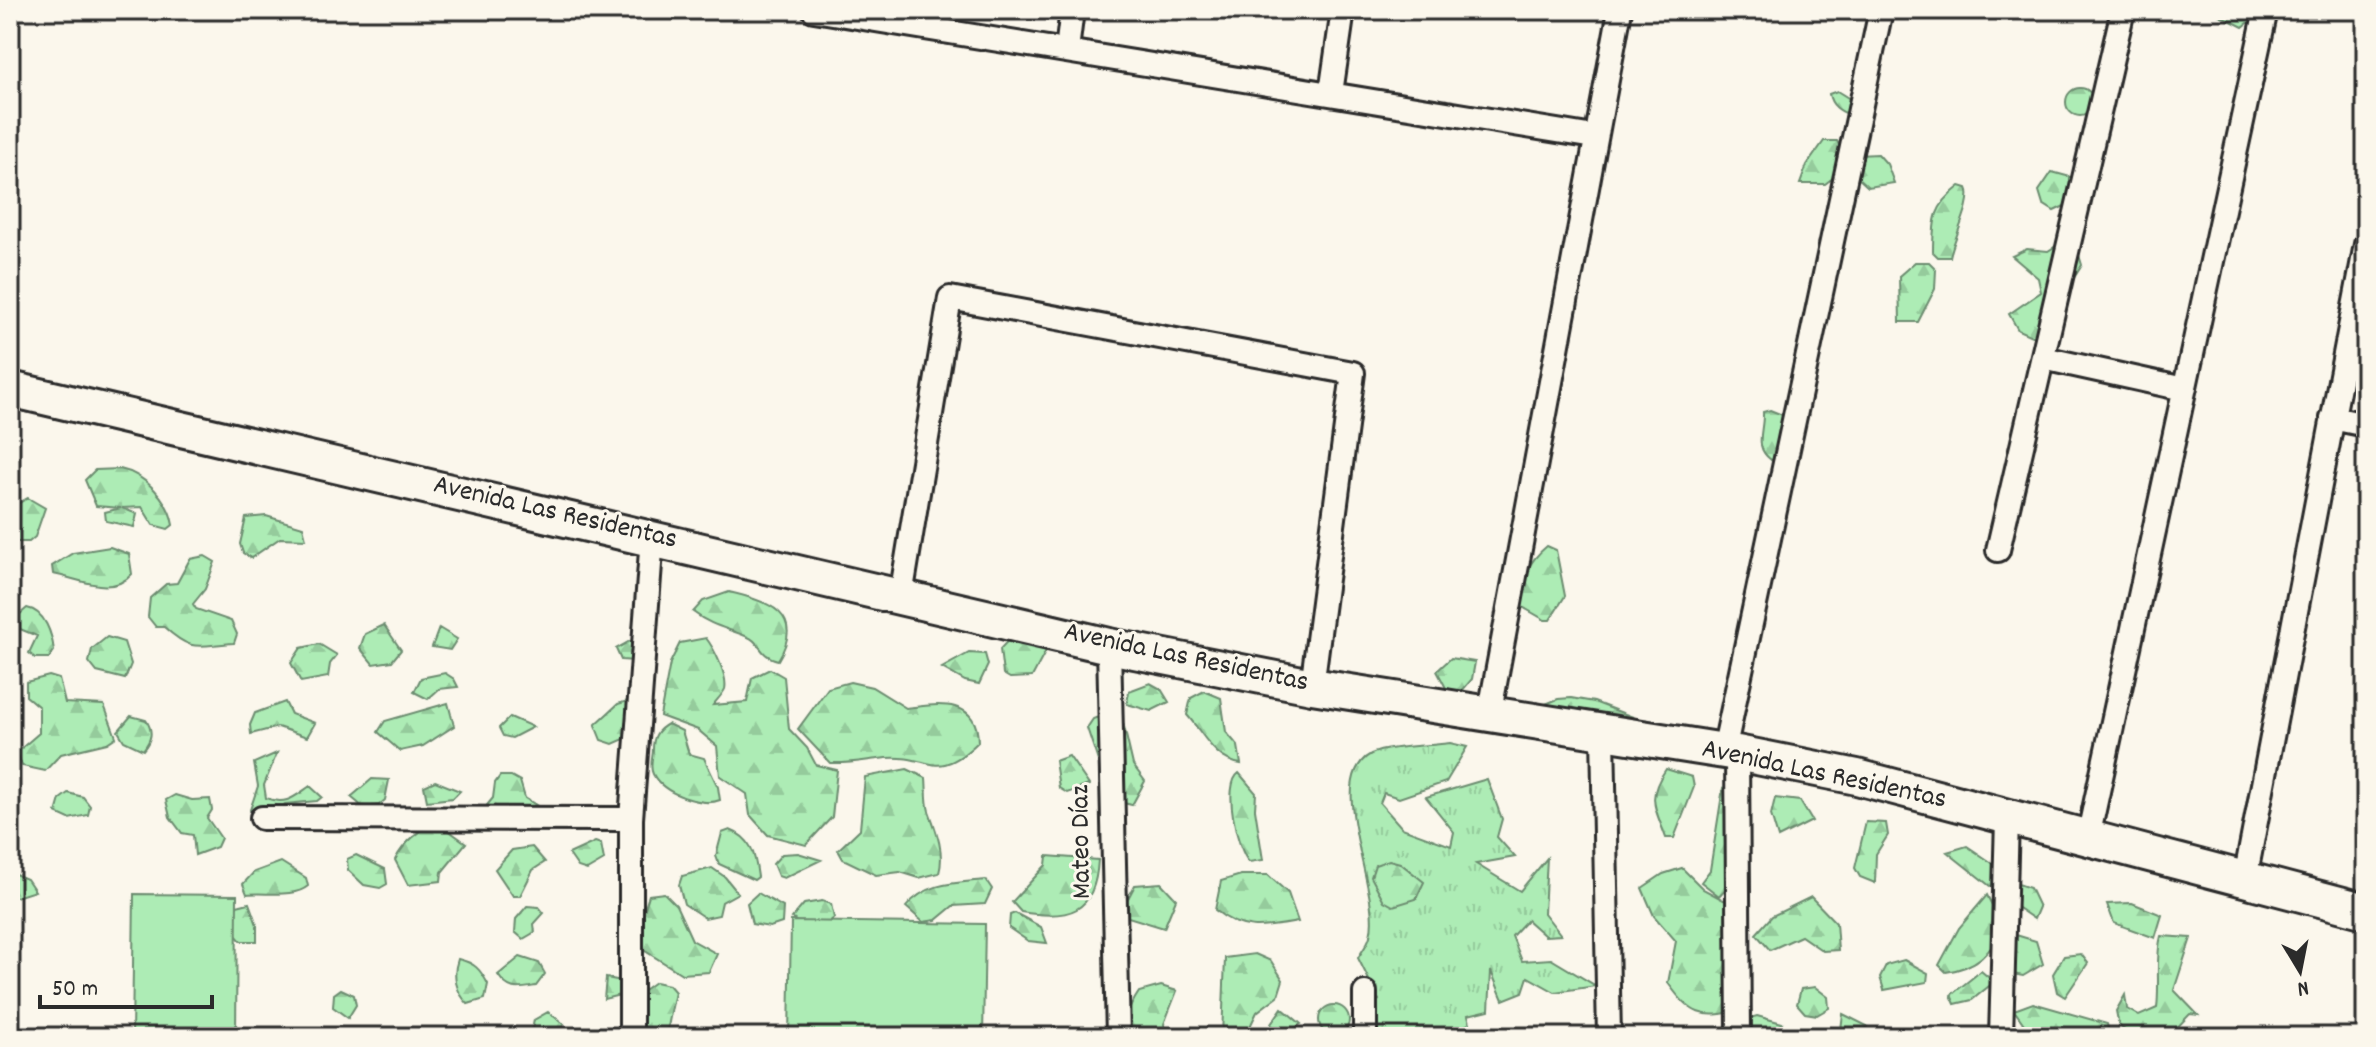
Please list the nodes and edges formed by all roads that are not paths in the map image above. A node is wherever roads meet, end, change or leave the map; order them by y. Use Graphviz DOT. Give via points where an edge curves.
graph roads {
  1 [pos="818,10"];
  2 [pos="1072,10"];
  3 [pos="1343,10"];
  4 [pos="1620,10"];
  5 [pos="1881,10"];
  6 [pos="2123,10"];
  7 [pos="2266,10"];
  8 [pos="1067,50"];
  9 [pos="1331,93"];
  10 [pos="1594,137"];
  11 [pos="2366,244"];
  12 [pos="2043,358"];
  13 [pos="10,389"];
  14 [pos="2184,389"];
  15 [pos="2332,418"];
  16 [pos="2366,425"];
  17 [pos="652,537"];
  18 [pos="1998,550"];
  19 [pos="901,596"];
  20 [pos="1109,646"];
  21 [pos="1312,686"];
  22 [pos="1489,716"];
  23 [pos="1603,734"];
  24 [pos="1730,752"];
  25 [pos="262,818"];
  26 [pos="631,819"];
  27 [pos="2007,819"];
  28 [pos="2088,838"];
  29 [pos="2245,879"];
  30 [pos="2366,911"];
  31 [pos="1365,993"];
  32 [pos="631,1037"];
  33 [pos="1118,1037"];
  34 [pos="1365,1037"];
  35 [pos="1609,1037"];
  36 [pos="1739,1037"];
  37 [pos="2001,1037"];
  1 -- 8 [label="street"];
  2 -- 8 [label="street"];
  3 -- 9 [label="street"];
  4 -- 10 [label="street"];
  5 -- 24 [label="street"];
  6 -- 12 [label="street"];
  7 -- 14 [label="street"];
  8 -- 9 [label="street"];
  9 -- 10 [label="street"];
  10 -- 22 [label="street"];
  11 -- 15 [label="street"];
  12 -- 14 [label="street"];
  12 -- 18 [label="street"];
  13 -- 17 [label="main road, Avenida Las Residentas"];
  14 -- 28 [label="street"];
  15 -- 16 [label="street"];
  15 -- 29 [label="street"];
  17 -- 19 [label="main road, Avenida Las Residentas"];
  17 -- 26 [label="street"];
  19 -- 20 [label="main road, Avenida Las Residentas"];
  19 -- 21 [label="street" via="950,298 1353,373"];
  20 -- 21 [label="main road, Avenida Las Residentas"];
  20 -- 33 [label="street, Mateo Díaz"];
  21 -- 22 [label="main road, Avenida Las Residentas"];
  22 -- 23 [label="main road, Avenida Las Residentas"];
  23 -- 24 [label="main road, Avenida Las Residentas"];
  23 -- 35 [label="street"];
  24 -- 27 [label="main road, Avenida Las Residentas" via="1857,777"];
  24 -- 36 [label="street"];
  25 -- 26 [label="street"];
  26 -- 32 [label="street"];
  27 -- 28 [label="main road, Avenida Las Residentas"];
  27 -- 37 [label="street"];
  28 -- 29 [label="main road, Avenida Las Residentas"];
  29 -- 30 [label="main road, Avenida Las Residentas"];
  31 -- 34 [label="street"];
}
